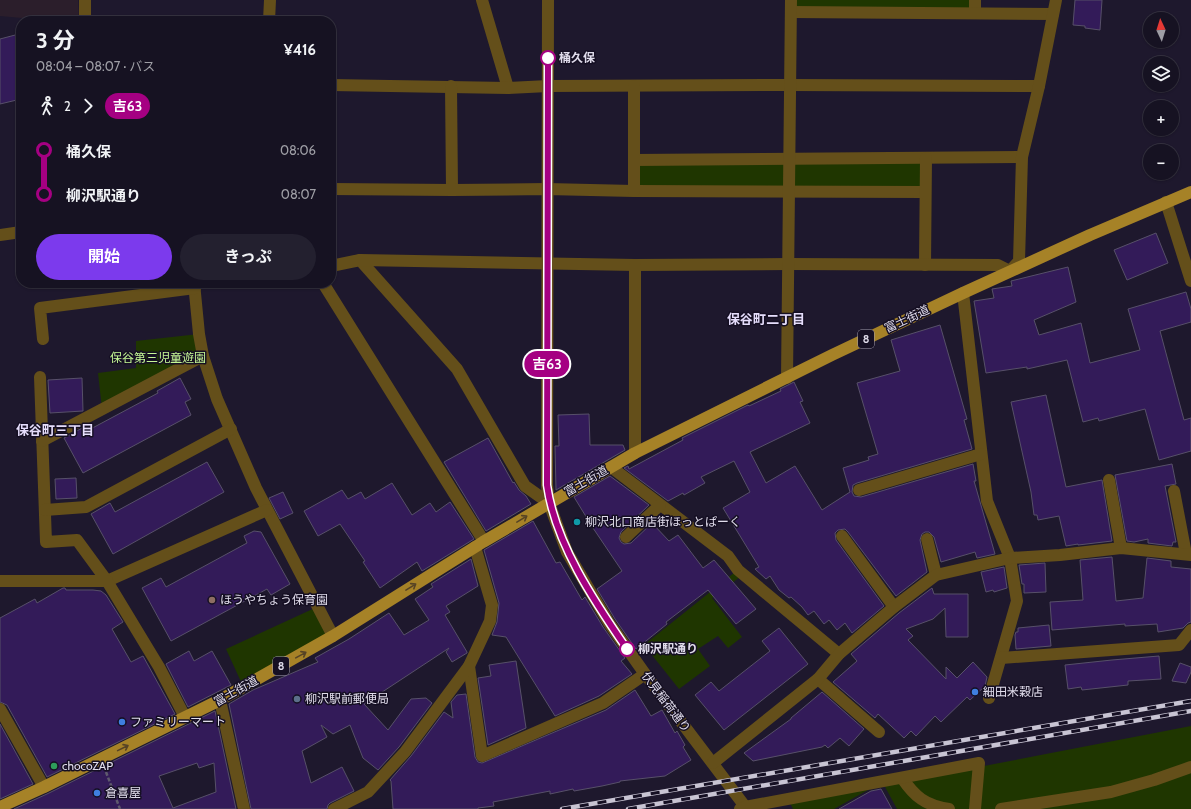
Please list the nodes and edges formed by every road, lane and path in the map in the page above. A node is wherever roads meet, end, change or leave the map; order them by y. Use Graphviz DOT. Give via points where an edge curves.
graph roads {
  1 [pos="85,0"];
  2 [pos="270,0"];
  3 [pos="482,0"];
  4 [pos="548,0"];
  5 [pos="792,0"];
  6 [pos="975,0"];
  7 [pos="1056,0"];
  8 [pos="791,12"];
  9 [pos="975,13"];
  10 [pos="1053,14"];
  11 [pos="85,16"];
  12 [pos="269,16"];
  13 [pos="336,85"];
  14 [pos="790,85"];
  15 [pos="451,86"];
  16 [pos="548,86"];
  17 [pos="634,86"];
  18 [pos="1039,86"];
  19 [pos="508,88"];
  20 [pos="926,158"];
  21 [pos="1022,158"];
  22 [pos="790,159"];
  23 [pos="634,160"];
  24 [pos="336,189"];
  25 [pos="547,189"];
  26 [pos="452,190"];
  27 [pos="634,191"];
  28 [pos="789,192"];
  29 [pos="925,192"];
  30 [pos="1191,192"];
  31 [pos="1166,202"];
  32 [pos="16,233"];
  33 [pos="0,235"];
  34 [pos="360,260"];
  35 [pos="547,263"];
  36 [pos="789,264"];
  37 [pos="336,265"];
  38 [pos="635,265"];
  39 [pos="924,265"];
  40 [pos="1010,271"];
  41 [pos="1191,281"];
  42 [pos="180,288"];
  43 [pos="194,288"];
  44 [pos="326,288"];
  45 [pos="964,293"];
  46 [pos="43,339"];
  47 [pos="203,356"];
  48 [pos="40,377"];
  49 [pos="787,378"];
  50 [pos="231,429"];
  51 [pos="42,441"];
  52 [pos="635,453"];
  53 [pos="981,454"];
  54 [pos="610,467"];
  55 [pos="1109,480"];
  56 [pos="859,490"];
  57 [pos="1174,490"];
  58 [pos="549,502"];
  59 [pos="660,505"];
  60 [pos="45,510"];
  61 [pos="267,510"];
  62 [pos="480,535"];
  63 [pos="842,536"];
  64 [pos="626,537"];
  65 [pos="927,539"];
  66 [pos="476,547"];
  67 [pos="1121,548"];
  68 [pos="1188,555"];
  69 [pos="1010,558"];
  70 [pos="936,575"];
  71 [pos="0,581"];
  72 [pos="107,581"];
  73 [pos="894,607"];
  74 [pos="1191,630"];
  75 [pos="333,636"];
  76 [pos="839,654"];
  77 [pos="1001,658"];
  78 [pos="469,666"];
  79 [pos="645,674"];
  80 [pos="818,679"];
  81 [pos="989,698"];
  82 [pos="220,700"];
  83 [pos="0,709"];
  84 [pos="185,717"];
  85 [pos="879,732"];
  86 [pos="101,759"];
  87 [pos="713,763"];
  88 [pos="1191,767"];
  89 [pos="902,778"];
  90 [pos="44,787"];
  91 [pos="0,807"];
  92 [pos="744,808"];
  93 [pos="1008,808"];
  94 [pos="120,809"];
  95 [pos="244,809"];
  96 [pos="334,809"];
  97 [pos="949,809"];
  98 [pos="975,809"];
  1 -- 11 [label="street"];
  2 -- 12 [label="street"];
  3 -- 19 [label="street"];
  4 -- 16 [label="street, 伏見稲荷通り"];
  5 -- 8 [label="street"];
  6 -- 9 [label="street"];
  7 -- 10 [label="street"];
  8 -- 9 [label="street"];
  8 -- 14 [label="street"];
  9 -- 10 [label="street"];
  10 -- 18 [label="street"];
  13 -- 15 [label="street"];
  14 -- 17 [label="street"];
  14 -- 18 [label="street"];
  14 -- 22 [label="street"];
  15 -- 19 [label="street"];
  15 -- 26 [label="street"];
  16 -- 17 [label="street"];
  16 -- 19 [label="street"];
  16 -- 25 [label="street, 伏見稲荷通り"];
  17 -- 23 [label="street"];
  18 -- 21 [label="street"];
  20 -- 21 [label="street"];
  20 -- 22 [label="street"];
  20 -- 29 [label="street"];
  21 -- 40 [label="street" via="1019,261"];
  22 -- 23 [label="street"];
  22 -- 28 [label="street"];
  23 -- 27 [label="street"];
  24 -- 26 [label="street"];
  25 -- 26 [label="street"];
  25 -- 27 [label="street"];
  25 -- 35 [label="street, 伏見稲荷通り"];
  27 -- 28 [label="street"];
  28 -- 29 [label="street"];
  28 -- 36 [label="street"];
  29 -- 39 [label="street"];
  30 -- 31 [label="main road, 富士街道 / 8"];
  31 -- 40 [label="main road, 富士街道 / 8"];
  31 -- 41 [label="street"];
  32 -- 33 [label="street"];
  34 -- 35 [label="street"];
  34 -- 37 [label="street"];
  34 -- 58 [label="street" via="457,369 525,486"];
  35 -- 38 [label="street"];
  35 -- 58 [label="street, 伏見稲荷通り"];
  36 -- 38 [label="street"];
  36 -- 39 [label="street"];
  36 -- 49 [label="street"];
  38 -- 52 [label="street"];
  39 -- 40 [label="street" via="998,265"];
  40 -- 45 [label="main road, 富士街道 / 8"];
  42 -- 46 [label="street" via="40,308"];
  43 -- 47 [label="street" via="198,334"];
  44 -- 62 [label="street"];
  45 -- 49 [label="main road, 富士街道 / 8"];
  45 -- 53 [label="street"];
  47 -- 50 [label="street" via="217,399"];
  47 -- 51 [label="street"];
  48 -- 51 [label="street"];
  49 -- 52 [label="main road, 富士街道 / 8"];
  50 -- 60 [label="street" via="86,507"];
  50 -- 61 [label="street"];
  51 -- 60 [label="street"];
  52 -- 54 [label="main road, 富士街道 / 8"];
  53 -- 56 [label="street"];
  53 -- 69 [label="street" via="987,502"];
  54 -- 58 [label="main road, 富士街道 / 8"];
  54 -- 59 [label="street"];
  55 -- 67 [label="street"];
  57 -- 68 [label="street"];
  66 -- 58 [label="main road, 富士街道 / 8, one-way"];
  58 -- 79 [label="street, 伏見稲荷通り" via="567,552 610,623"];
  59 -- 64 [label="street"];
  59 -- 76 [label="street" via="728,556 738,570"];
  60 -- 72 [label="street" via="46,542 77,540"];
  61 -- 72 [label="street"];
  61 -- 75 [label="street"];
  63 -- 73 [label="street"];
  65 -- 70 [label="street"];
  75 -- 66 [label="main road, 富士街道 / 8, one-way"];
  66 -- 78 [label="street" via="492,605 490,621"];
  67 -- 68 [label="street"];
  67 -- 69 [label="street"];
  69 -- 70 [label="street"];
  69 -- 77 [label="street" via="1017,601"];
  70 -- 73 [label="street"];
  71 -- 72 [label="street"];
  72 -- 84 [label="street" via="159,667"];
  73 -- 76 [label="street"];
  74 -- 77 [label="street" via="1179,645"];
  82 -- 75 [label="main road, 富士街道 / 8, one-way"];
  76 -- 80 [label="street"];
  77 -- 81 [label="street"];
  78 -- 79 [label="street" via="482,756 603,703"];
  78 -- 96 [label="street" via="405,752 368,792"];
  79 -- 87 [label="street, 伏見稲荷通り"];
  80 -- 85 [label="street"];
  80 -- 87 [label="street"];
  82 -- 84 [label="main road, 富士街道 / 8"];
  82 -- 95 [label="street"];
  83 -- 90 [label="street"];
  86 -- 84 [label="main road, 富士街道 / 8, one-way"];
  86 -- 90 [label="main road, 富士街道 / 8"];
  86 -- 94 [label="path"];
  87 -- 92 [label="street, 伏見稲荷通り"];
  88 -- 93 [label="street" via="1111,792"];
  89 -- 92 [label="street"];
  89 -- 97 [label="street" via="916,796 930,804"];
  89 -- 98 [label="street" via="979,763"];
  90 -- 91 [label="main road, 富士街道 / 8"];
}
